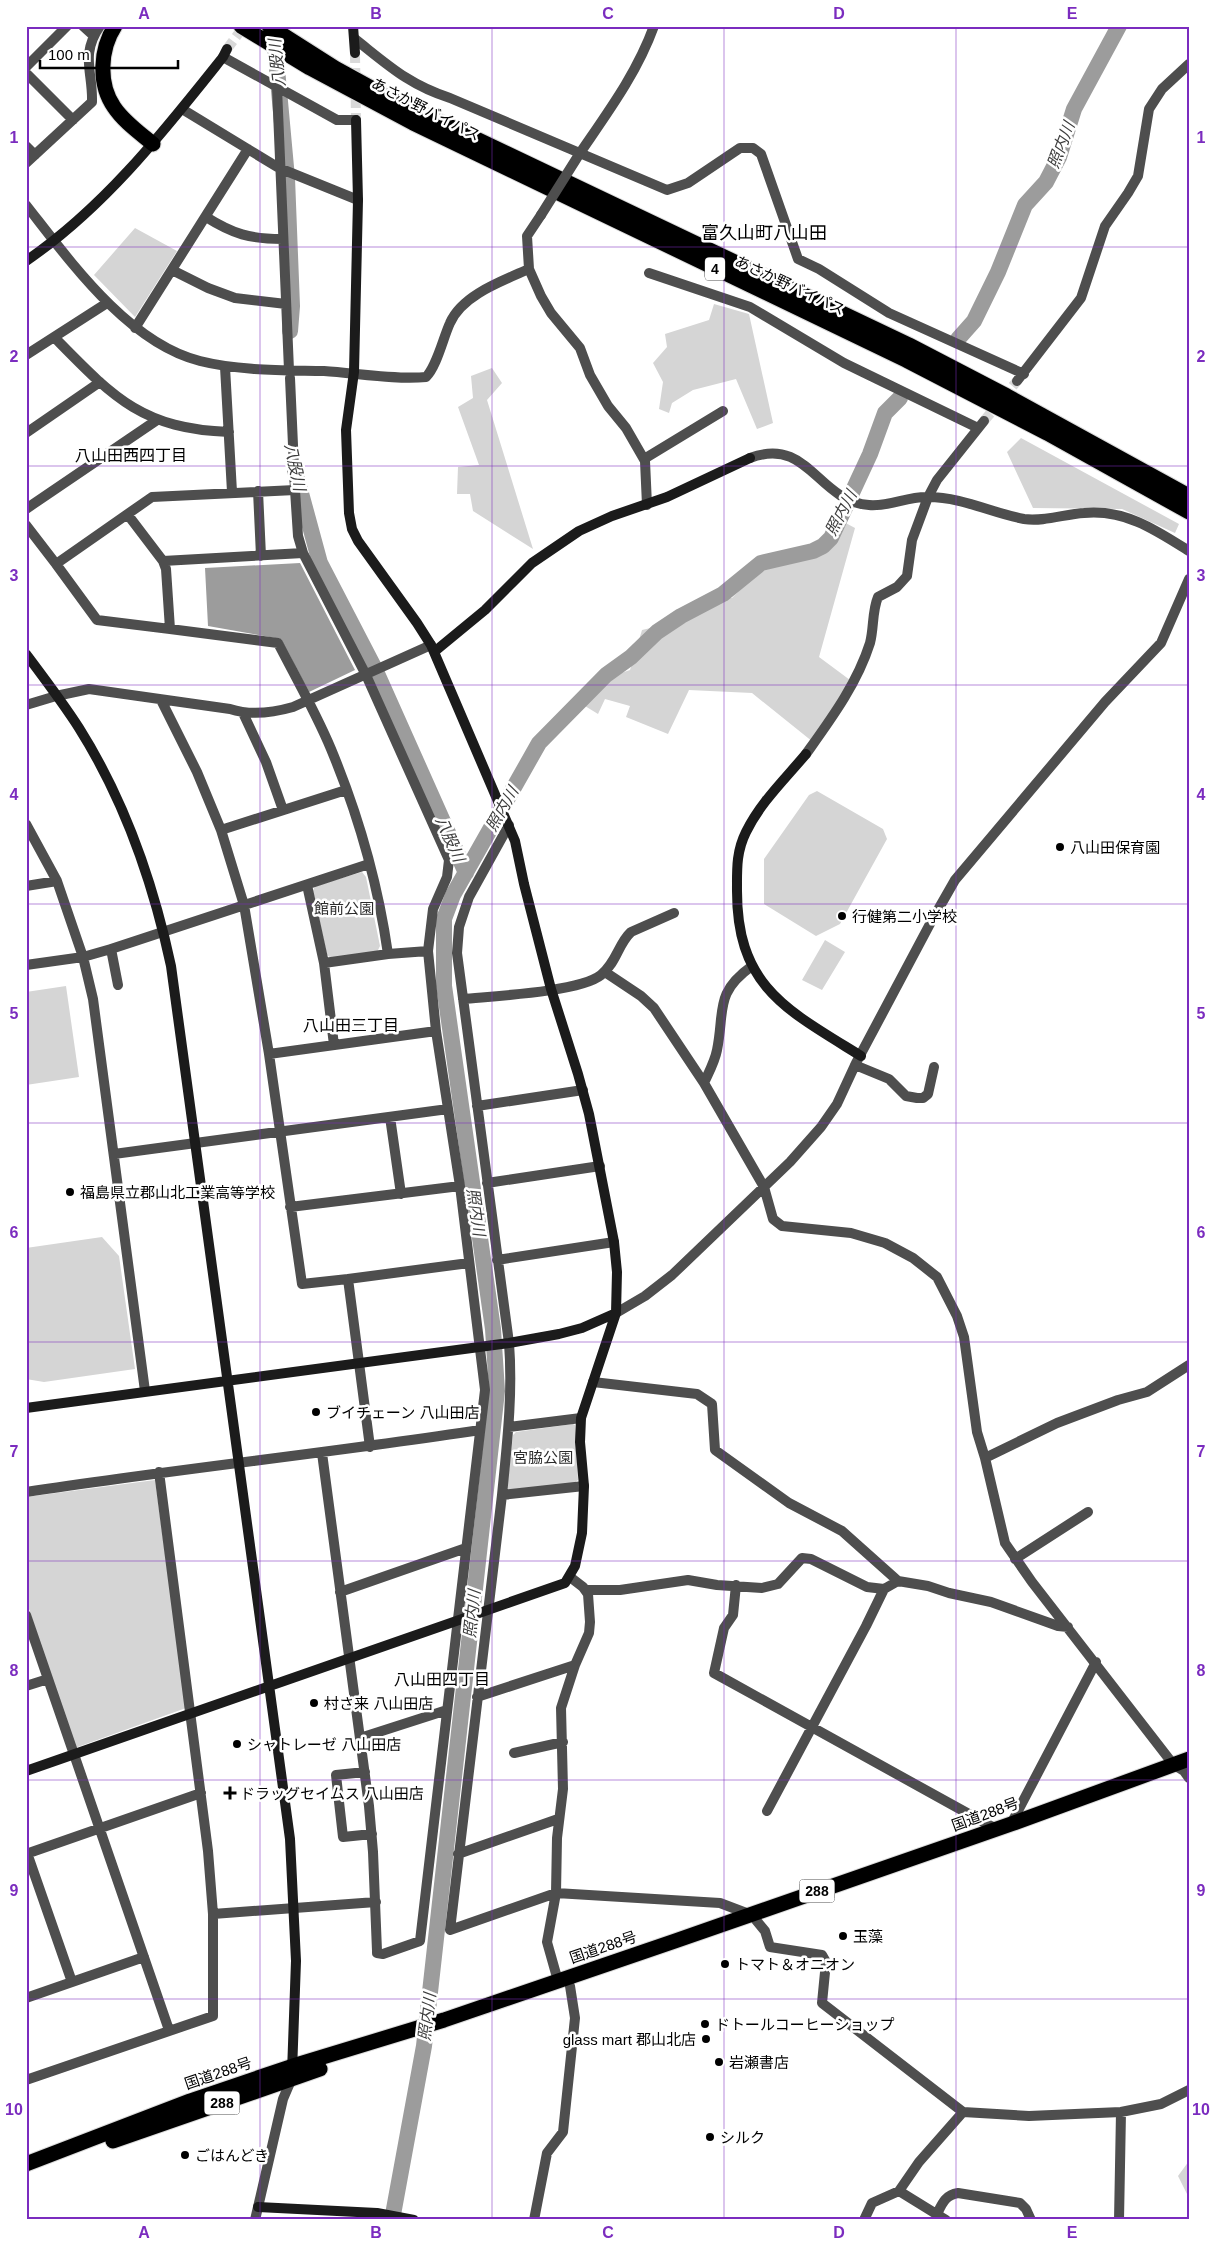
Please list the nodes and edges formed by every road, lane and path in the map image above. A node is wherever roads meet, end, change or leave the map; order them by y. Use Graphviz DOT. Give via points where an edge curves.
graph roads {
  1 [pos="67,26"];
  2 [pos="83,26"];
  3 [pos="100,26"];
  4 [pos="115,26"];
  5 [pos="229,26"];
  6 [pos="241,26"];
  7 [pos="269,26"];
  8 [pos="278,26"];
  9 [pos="353,26"];
  10 [pos="654,26"];
  11 [pos="94,36"];
  12 [pos="355,39"];
  13 [pos="355,53"];
  14 [pos="312,62"];
  15 [pos="1189,64"];
  16 [pos="26,67"];
  17 [pos="26,73"];
  18 [pos="277,88"];
  19 [pos="182,109"];
  20 [pos="73,120"];
  21 [pos="153,144"];
  22 [pos="26,146"];
  23 [pos="248,150"];
  24 [pos="580,153"];
  25 [pos="35,155"];
  26 [pos="26,163"];
  27 [pos="279,168"];
  28 [pos="358,200"];
  29 [pos="26,204"];
  30 [pos="206,217"];
  31 [pos="282,239"];
  32 [pos="55,241"];
  33 [pos="26,261"];
  34 [pos="528,269"];
  35 [pos="172,270"];
  36 [pos="649,273"];
  37 [pos="107,303"];
  38 [pos="286,304"];
  39 [pos="136,328"];
  40 [pos="54,337"];
  41 [pos="26,355"];
  42 [pos="225,367"];
  43 [pos="354,372"];
  44 [pos="290,374"];
  45 [pos="100,382"];
  46 [pos="724,411"];
  47 [pos="157,420"];
  48 [pos="229,432"];
  49 [pos="26,433"];
  50 [pos="644,459"];
  51 [pos="295,490"];
  52 [pos="258,491"];
  53 [pos="232,492"];
  54 [pos="1189,496"];
  55 [pos="928,497"];
  56 [pos="647,505"];
  57 [pos="26,509"];
  58 [pos="1189,512"];
  59 [pos="128,515"];
  60 [pos="26,525"];
  61 [pos="1189,551"];
  62 [pos="302,553"];
  63 [pos="261,556"];
  64 [pos="164,561"];
  65 [pos="56,564"];
  66 [pos="1189,579"];
  67 [pos="170,629"];
  68 [pos="433,649"];
  69 [pos="26,654"];
  70 [pos="366,675"];
  71 [pos="56,696"];
  72 [pos="161,700"];
  73 [pos="308,700"];
  74 [pos="26,705"];
  75 [pos="243,713"];
  76 [pos="346,790"];
  77 [pos="283,810"];
  78 [pos="26,824"];
  79 [pos="509,825"];
  80 [pos="221,830"];
  81 [pos="369,864"];
  82 [pos="57,881"];
  83 [pos="307,885"];
  84 [pos="26,886"];
  85 [pos="244,906"];
  86 [pos="674,913"];
  87 [pos="164,932"];
  88 [pos="111,949"];
  89 [pos="428,951"];
  90 [pos="388,954"];
  91 [pos="83,957"];
  92 [pos="324,963"];
  93 [pos="26,965"];
  94 [pos="752,966"];
  95 [pos="605,972"];
  96 [pos="118,985"];
  97 [pos="551,989"];
  98 [pos="463,999"];
  99 [pos="436,1031"];
  100 [pos="334,1046"];
  101 [pos="269,1054"];
  102 [pos="861,1056"];
  103 [pos="855,1065"];
  104 [pos="934,1067"];
  105 [pos="704,1083"];
  106 [pos="583,1090"];
  107 [pos="477,1106"];
  108 [pos="448,1109"];
  109 [pos="390,1117"];
  110 [pos="280,1132"];
  111 [pos="196,1144"];
  112 [pos="114,1154"];
  113 [pos="600,1166"];
  114 [pos="487,1183"];
  115 [pos="460,1186"];
  116 [pos="764,1187"];
  117 [pos="401,1194"];
  118 [pos="290,1207"];
  119 [pos="614,1242"];
  120 [pos="497,1260"];
  121 [pos="469,1263"];
  122 [pos="348,1279"];
  123 [pos="616,1313"];
  124 [pos="509,1343"];
  125 [pos="479,1346"];
  126 [pos="359,1363"];
  127 [pos="1189,1365"];
  128 [pos="227,1381"];
  129 [pos="592,1382"];
  130 [pos="145,1391"];
  131 [pos="26,1408"];
  132 [pos="581,1418"];
  133 [pos="509,1427"];
  134 [pos="480,1430"];
  135 [pos="370,1447"];
  136 [pos="322,1453"];
  137 [pos="985,1458"];
  138 [pos="239,1462"];
  139 [pos="159,1472"];
  140 [pos="584,1486"];
  141 [pos="26,1492"];
  142 [pos="502,1495"];
  143 [pos="1088,1512"];
  144 [pos="466,1548"];
  145 [pos="1015,1559"];
  146 [pos="570,1577"];
  147 [pos="898,1581"];
  148 [pos="736,1585"];
  149 [pos="884,1589"];
  150 [pos="586,1590"];
  151 [pos="340,1592"];
  152 [pos="487,1610"];
  153 [pos="26,1615"];
  154 [pos="457,1621"];
  155 [pos="1068,1627"];
  156 [pos="349,1660"];
  157 [pos="1096,1662"];
  158 [pos="575,1665"];
  159 [pos="48,1679"];
  160 [pos="26,1686"];
  161 [pos="269,1688"];
  162 [pos="477,1697"];
  163 [pos="447,1710"];
  164 [pos="191,1713"];
  165 [pos="812,1726"];
  166 [pos="360,1738"];
  167 [pos="563,1742"];
  168 [pos="514,1753"];
  169 [pos="74,1755"];
  170 [pos="1185,1768"];
  171 [pos="26,1771"];
  172 [pos="365,1772"];
  173 [pos="201,1793"];
  174 [pos="767,1811"];
  175 [pos="558,1819"];
  176 [pos="1003,1826"];
  177 [pos="99,1828"];
  178 [pos="372,1834"];
  179 [pos="26,1854"];
  180 [pos="458,1854"];
  181 [pos="556,1893"];
  182 [pos="376,1902"];
  183 [pos="295,1908"];
  184 [pos="213,1914"];
  185 [pos="753,1917"];
  186 [pos="144,1957"];
  187 [pos="72,1982"];
  188 [pos="564,1983"];
  189 [pos="26,1998"];
  190 [pos="169,2030"];
  191 [pos="292,2072"];
  192 [pos="26,2080"];
  193 [pos="1189,2090"];
  194 [pos="963,2112"];
  195 [pos="1121,2112"];
  196 [pos="26,2164"];
  197 [pos="26,2172"];
  198 [pos="899,2191"];
  199 [pos="258,2207"];
  200 [pos="941,2217"];
  201 [pos="256,2220"];
  202 [pos="414,2220"];
  203 [pos="534,2220"];
  204 [pos="864,2220"];
  205 [pos="1031,2220"];
  206 [pos="1119,2220"];
  1 -- 16 [label="street"];
  2 -- 11 [label="street"];
  3 -- 11 [label="street"];
  4 -- 21 [label="highway" via="104,51 107,93 119,114"];
  5 -- 14 [label="highway" via="286,61"];
  6 -- 14 [label="highway, あさか野バイパス / 4"];
  7 -- 14 [label="highway, あさか野バイパス / 4"];
  8 -- 14 [label="highway" via="301,40"];
  9 -- 12 [label="street"];
  10 -- 24 [label="street" via="628,81"];
  11 -- 20 [label="street" via="89,49 88,72 92,102"];
  12 -- 13 [label="street"];
  12 -- 24 [label="street" via="424,90"];
  14 -- 54 [label="highway, あさか野バイパス / 4" via="908,345"];
  14 -- 58 [label="highway, あさか野バイパス / 4" via="413,123 906,360"];
  15 -- 24 [label="street" via="1162,88 1149,109 1138,176 1105,226 1081,298 1021,378 889,313 798,259 761,154 753,148 740,148 688,183 667,190"];
  17 -- 20 [label="street"];
  18 -- 19 [label="street" via="225,53"];
  18 -- 27 [label="street"];
  18 -- 28 [label="street" via="337,120 356,120"];
  19 -- 21 [label="street"];
  19 -- 23 [label="street"];
  20 -- 25 [label="street"];
  21 -- 32 [label="street" via="87,213"];
  22 -- 25 [label="street"];
  23 -- 27 [label="street"];
  23 -- 30 [label="street"];
  24 -- 34 [label="street, bridge" via="527,236"];
  25 -- 26 [label="street"];
  27 -- 28 [label="street"];
  27 -- 31 [label="street"];
  28 -- 43 [label="street"];
  29 -- 32 [label="street"];
  30 -- 31 [label="street" via="243,236"];
  30 -- 35 [label="street"];
  31 -- 38 [label="street"];
  32 -- 33 [label="street"];
  32 -- 37 [label="street"];
  34 -- 43 [label="street" via="488,288 456,313 426,377"];
  34 -- 50 [label="street" via="551,313 580,348 590,375"];
  35 -- 38 [label="street" via="235,298"];
  35 -- 39 [label="street"];
  36 -- 55 [label="street" via="750,307 844,363 981,425 937,480"];
  37 -- 39 [label="street"];
  37 -- 40 [label="street"];
  38 -- 44 [label="street"];
  39 -- 42 [label="street" via="187,357"];
  40 -- 41 [label="street"];
  40 -- 45 [label="street"];
  42 -- 44 [label="street"];
  42 -- 48 [label="street"];
  43 -- 44 [label="street"];
  43 -- 68 [label="street" via="346,430 352,529"];
  44 -- 51 [label="street"];
  45 -- 47 [label="street" via="132,408"];
  45 -- 49 [label="street"];
  46 -- 50 [label="street"];
  47 -- 48 [label="street" via="184,428"];
  47 -- 57 [label="street"];
  48 -- 53 [label="street"];
  50 -- 56 [label="street"];
  51 -- 52 [label="street"];
  51 -- 62 [label="street"];
  52 -- 53 [label="street"];
  52 -- 63 [label="street"];
  53 -- 59 [label="street" via="152,497"];
  55 -- 56 [label="street" via="883,505 855,503 839,496 788,455 769,453 750,458"];
  55 -- 61 [label="street" via="977,505 1026,519 1085,512 1111,513 1142,522"];
  55 -- 94 [label="street" via="912,540 909,573 897,587 878,597 870,641 840,706 806,754 767,799 749,826 738,851 738,923"];
  56 -- 68 [label="street" via="578,531 532,563 485,610"];
  59 -- 64 [label="street"];
  59 -- 65 [label="street"];
  60 -- 65 [label="street"];
  62 -- 63 [label="street"];
  62 -- 70 [label="street"];
  63 -- 64 [label="street"];
  64 -- 67 [label="street"];
  65 -- 67 [label="street" via="97,620"];
  66 -- 102 [label="street" via="1161,643 1104,702 955,880"];
  67 -- 73 [label="street" via="278,644"];
  68 -- 70 [label="street"];
  68 -- 79 [label="street"];
  69 -- 71 [label="street"];
  70 -- 73 [label="street"];
  70 -- 89 [label="street" via="448,860 447,877 433,909"];
  71 -- 72 [label="street" via="89,690"];
  71 -- 74 [label="street"];
  71 -- 87 [label="street" via="79,728 124,814 145,866"];
  72 -- 75 [label="street"];
  72 -- 80 [label="street" via="197,772"];
  73 -- 75 [label="street" via="276,712"];
  73 -- 76 [label="street"];
  75 -- 77 [label="street" via="266,762"];
  76 -- 77 [label="street"];
  76 -- 81 [label="street"];
  77 -- 80 [label="street"];
  78 -- 82 [label="street"];
  79 -- 97 [label="street"];
  79 -- 98 [label="street" via="476,883 459,927 457,952"];
  80 -- 85 [label="street"];
  81 -- 83 [label="street"];
  81 -- 90 [label="street"];
  82 -- 84 [label="street"];
  82 -- 91 [label="street"];
  83 -- 85 [label="street"];
  83 -- 92 [label="street"];
  85 -- 87 [label="street"];
  85 -- 101 [label="street"];
  86 -- 95 [label="street" via="630,934"];
  87 -- 88 [label="street"];
  87 -- 111 [label="street"];
  88 -- 91 [label="street"];
  88 -- 96 [label="street"];
  89 -- 90 [label="street"];
  89 -- 99 [label="street"];
  90 -- 92 [label="street"];
  91 -- 93 [label="street"];
  91 -- 112 [label="street" via="100,1044"];
  92 -- 100 [label="street"];
  94 -- 102 [label="street" via="790,1010"];
  94 -- 105 [label="street" via="739,975 721,1006 717,1051"];
  95 -- 97 [label="street" via="581,985"];
  95 -- 105 [label="street" via="654,1008"];
  97 -- 98 [label="street"];
  97 -- 106 [label="street"];
  98 -- 107 [label="street"];
  99 -- 100 [label="street"];
  99 -- 108 [label="street"];
  100 -- 101 [label="street"];
  101 -- 110 [label="street"];
  102 -- 103 [label="street"];
  103 -- 104 [label="street" via="889,1079 906,1096 917,1098 928,1094"];
  103 -- 116 [label="street" via="830,1116"];
  105 -- 116 [label="street"];
  106 -- 107 [label="street"];
  106 -- 113 [label="street"];
  107 -- 114 [label="street"];
  108 -- 109 [label="street"];
  108 -- 115 [label="street"];
  109 -- 110 [label="street"];
  109 -- 117 [label="street"];
  110 -- 111 [label="street"];
  110 -- 118 [label="street"];
  111 -- 112 [label="street"];
  111 -- 128 [label="street"];
  112 -- 130 [label="street"];
  113 -- 114 [label="street"];
  113 -- 119 [label="street"];
  114 -- 120 [label="street"];
  115 -- 117 [label="street"];
  115 -- 121 [label="street"];
  116 -- 123 [label="street" via="672,1275"];
  116 -- 137 [label="street" via="773,1219 782,1226 851,1233 885,1243 937,1276 964,1337 977,1432"];
  117 -- 118 [label="street"];
  118 -- 122 [label="street" via="302,1284"];
  119 -- 120 [label="street"];
  119 -- 123 [label="street"];
  120 -- 124 [label="street"];
  121 -- 122 [label="street"];
  121 -- 125 [label="street"];
  122 -- 126 [label="street"];
  123 -- 124 [label="street" via="574,1330"];
  123 -- 129 [label="street"];
  124 -- 125 [label="street"];
  124 -- 133 [label="street" via="512,1376"];
  125 -- 126 [label="street"];
  125 -- 134 [label="street" via="485,1390"];
  126 -- 128 [label="street"];
  126 -- 135 [label="street"];
  127 -- 137 [label="street" via="1147,1392 1057,1422"];
  128 -- 130 [label="street"];
  128 -- 138 [label="street"];
  129 -- 132 [label="street"];
  129 -- 147 [label="street" via="697,1394 712,1404 715,1450 789,1503 842,1531"];
  130 -- 131 [label="street"];
  132 -- 133 [label="street"];
  132 -- 140 [label="street"];
  133 -- 142 [label="street"];
  134 -- 135 [label="street"];
  134 -- 144 [label="street"];
  135 -- 136 [label="street"];
  136 -- 138 [label="street"];
  136 -- 151 [label="street"];
  137 -- 145 [label="street" via="1005,1543"];
  138 -- 139 [label="street"];
  138 -- 161 [label="street"];
  139 -- 141 [label="street"];
  139 -- 164 [label="street"];
  140 -- 142 [label="street"];
  140 -- 146 [label="street" via="579,1552"];
  142 -- 152 [label="street"];
  143 -- 145 [label="street"];
  144 -- 151 [label="street"];
  144 -- 154 [label="street"];
  145 -- 155 [label="street"];
  146 -- 150 [label="street"];
  146 -- 152 [label="street" via="565,1583"];
  147 -- 149 [label="street"];
  147 -- 155 [label="street" via="991,1602"];
  148 -- 149 [label="street" via="775,1586 799,1560 805,1558 867,1587"];
  148 -- 150 [label="street" via="688,1580 620,1590"];
  148 -- 165 [label="street" via="733,1615 724,1628 714,1673"];
  149 -- 165 [label="street"];
  150 -- 158 [label="street" via="590,1601 590,1627"];
  151 -- 156 [label="street"];
  152 -- 154 [label="street"];
  152 -- 162 [label="street"];
  153 -- 159 [label="street"];
  154 -- 156 [label="street"];
  154 -- 163 [label="street"];
  155 -- 157 [label="street"];
  156 -- 161 [label="street"];
  156 -- 166 [label="street"];
  157 -- 170 [label="street"];
  157 -- 176 [label="street"];
  158 -- 162 [label="street"];
  158 -- 167 [label="street" via="562,1701"];
  159 -- 160 [label="street"];
  159 -- 169 [label="street"];
  161 -- 164 [label="street"];
  161 -- 183 [label="street" via="290,1839"];
  162 -- 180 [label="street"];
  163 -- 166 [label="street"];
  163 -- 182 [label="street" via="420,1941 386,1954 377,1953"];
  164 -- 169 [label="street"];
  164 -- 173 [label="street"];
  165 -- 174 [label="street"];
  165 -- 176 [label="street"];
  166 -- 172 [label="street"];
  167 -- 168 [label="street"];
  167 -- 175 [label="street" via="563,1789"];
  169 -- 171 [label="street"];
  169 -- 177 [label="street"];
  170 -- 176 [label="highway, 国道288号 / 288"];
  170 -- 185 [label="highway, 国道288号 / 288" via="996,1836"];
  172 -- 178 [label="street"];
  172 -- 178 [label="street" via="336,1775 343,1837"];
  173 -- 177 [label="street"];
  173 -- 184 [label="street"];
  175 -- 180 [label="street"];
  175 -- 181 [label="street"];
  176 -- 185 [label="highway, 国道288号 / 288"];
  177 -- 179 [label="street"];
  177 -- 186 [label="street"];
  178 -- 182 [label="street"];
  179 -- 187 [label="street"];
  180 -- 181 [label="street" via="450,1930"];
  181 -- 185 [label="street" via="720,1903"];
  181 -- 188 [label="street" via="547,1942"];
  182 -- 183 [label="street"];
  183 -- 184 [label="street"];
  183 -- 191 [label="street" via="296,2014"];
  184 -- 190 [label="street" via="213,2016"];
  185 -- 188 [label="highway, 国道288号 / 288"];
  185 -- 194 [label="street" via="765,1930 770,1948 822,1955 826,1962 822,2003"];
  186 -- 187 [label="street"];
  186 -- 190 [label="street"];
  187 -- 189 [label="street"];
  188 -- 191 [label="highway, 国道288号 / 288"];
  188 -- 203 [label="street" via="575,2018 563,2132 547,2154"];
  190 -- 192 [label="street"];
  191 -- 196 [label="highway, 国道288号 / 288" via="154,2114"];
  191 -- 197 [label="highway, 国道288号 / 288"];
  191 -- 199 [label="street"];
  193 -- 195 [label="street" via="1161,2104"];
  194 -- 195 [label="street" via="1029,2116"];
  194 -- 198 [label="street" via="919,2162"];
  195 -- 206 [label="street"];
  198 -- 200 [label="street"];
  198 -- 204 [label="street" via="872,2203"];
  199 -- 201 [label="street"];
  199 -- 202 [label="street" via="384,2214"];
  200 -- 205 [label="street" via="945,2200 958,2194 1020,2203"];
}
